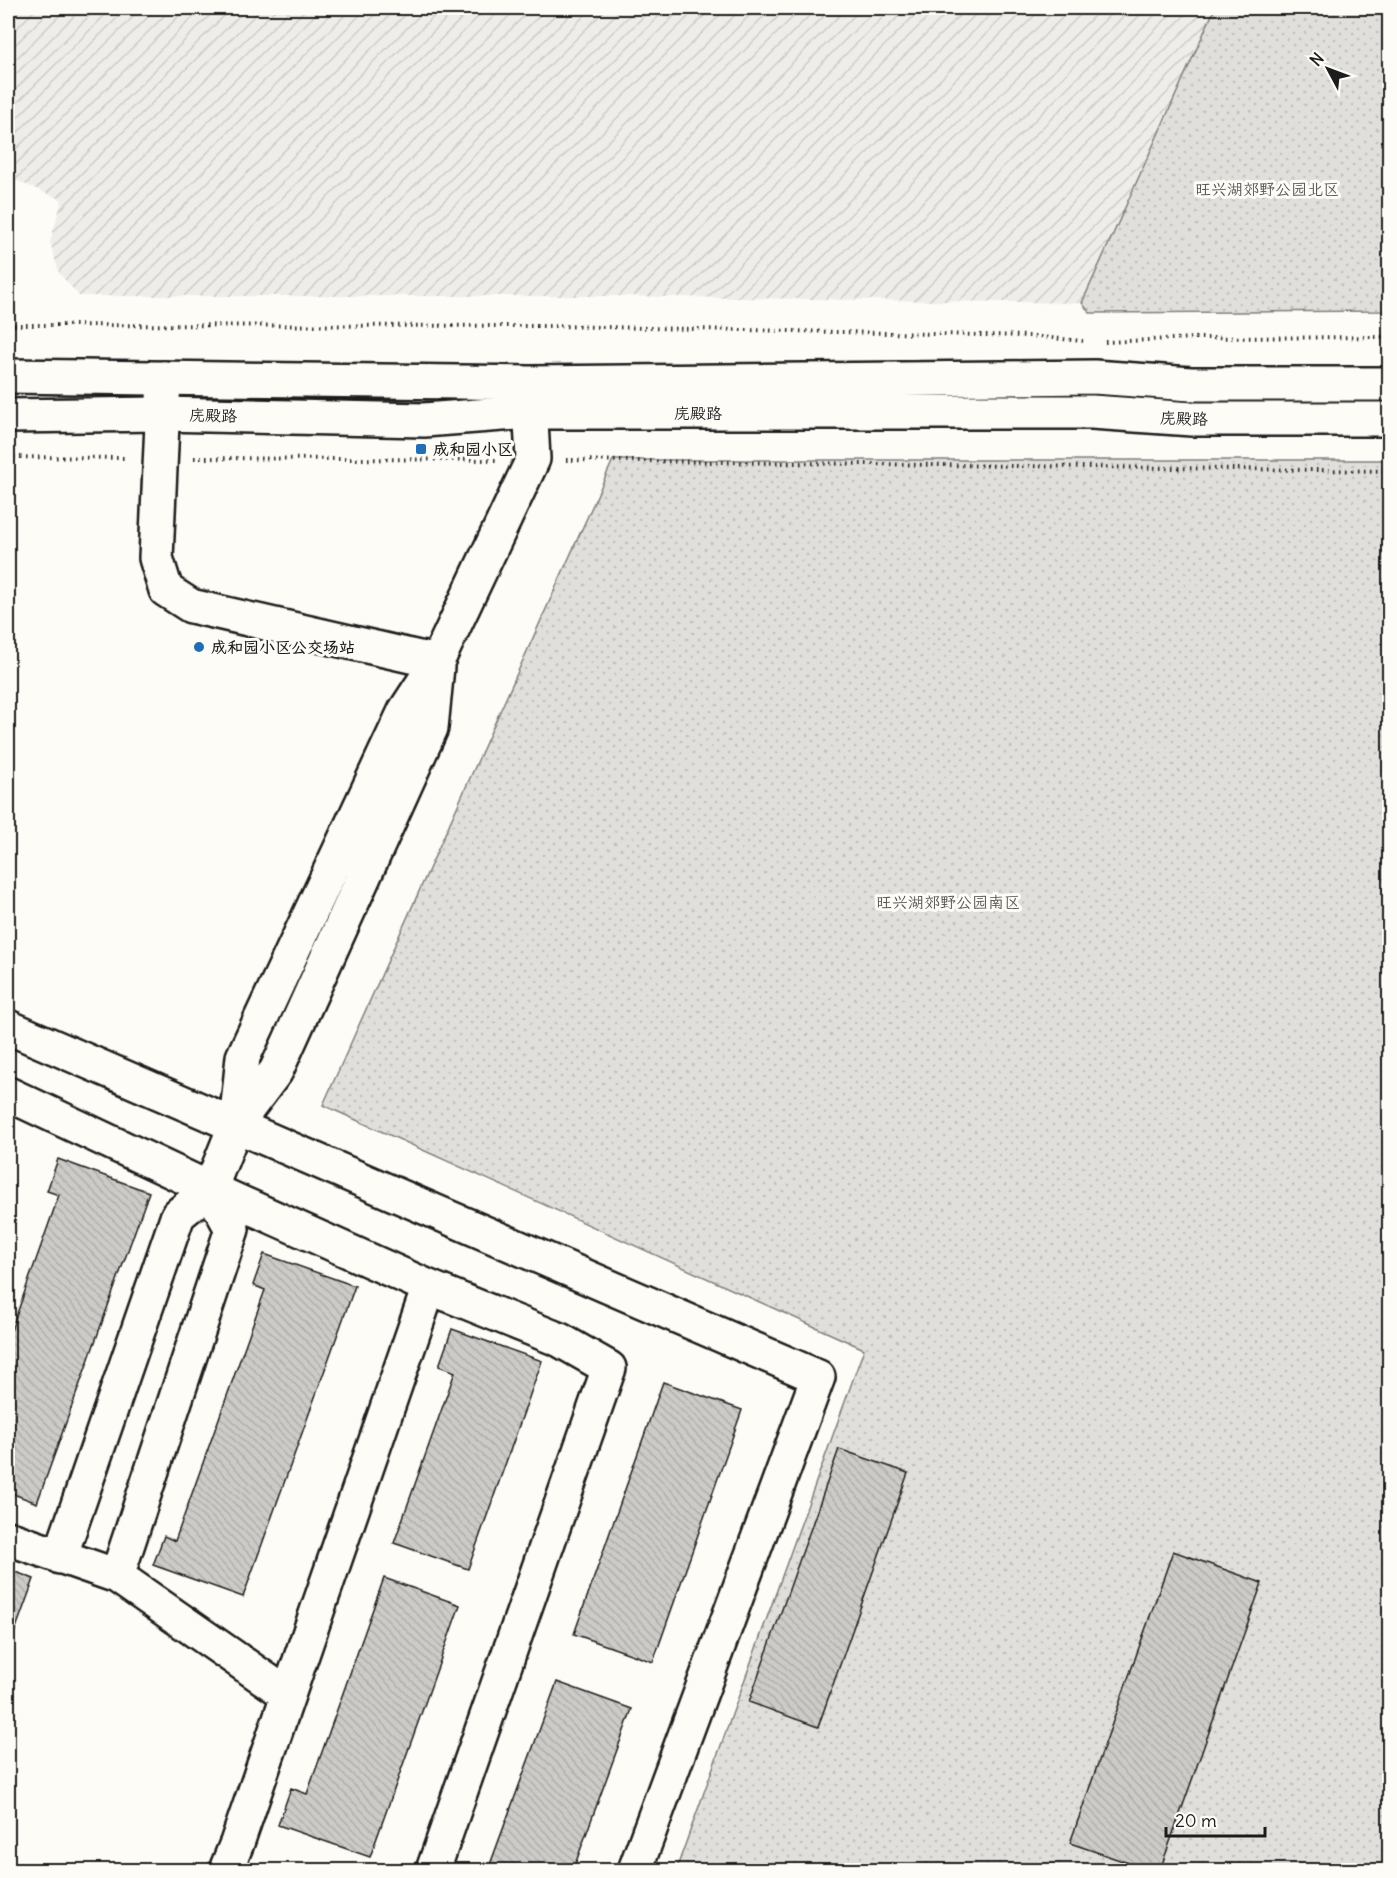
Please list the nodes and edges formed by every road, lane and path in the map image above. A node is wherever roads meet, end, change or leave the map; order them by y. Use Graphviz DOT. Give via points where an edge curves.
graph roads {
  1 [pos="8,325"];
  2 [pos="1389,337"];
  3 [pos="1093,342"];
  4 [pos="1104,342"];
  5 [pos="8,376"];
  6 [pos="164,378"];
  7 [pos="1389,384"];
  8 [pos="529,398"];
  9 [pos="162,414"];
  10 [pos="8,416"];
  11 [pos="1389,419"];
  12 [pos="8,457"];
  13 [pos="161,458"];
  14 [pos="533,459"];
  15 [pos="1389,471"];
  16 [pos="437,662"];
  17 [pos="8,1027"];
  18 [pos="8,1094"];
  19 [pos="236,1124"];
  20 [pos="210,1189"];
  21 [pos="429,1287"];
  22 [pos="8,1538"];
  23 [pos="60,1557"];
  24 [pos="117,1576"];
  25 [pos="288,1695"];
  26 [pos="226,1870"];
  27 [pos="433,1870"];
  28 [pos="635,1870"];
  1 -- 3 [label="path" via="555,326 1030,336"];
  2 -- 4 [label="path"];
  5 -- 6 [label="main road, 庑殿路"];
  6 -- 8 [label="main road, 庑殿路"];
  6 -- 9 [label="main road"];
  7 -- 8 [label="main road, 庑殿路" via="1191,384 1094,377"];
  8 -- 9 [label="main road, 庑殿路" via="424,420"];
  8 -- 11 [label="main road, 庑殿路" via="1092,412 1192,419"];
  8 -- 14 [label="main road"];
  9 -- 10 [label="main road, 庑殿路"];
  9 -- 13 [label="main road"];
  12 -- 13 [label="path"];
  13 -- 14 [label="path"];
  13 -- 16 [label="main road" via="156,558 166,590 191,606"];
  14 -- 15 [label="path"];
  14 -- 16 [label="main road"];
  16 -- 19 [label="main road" via="405,711 243,1057"];
  17 -- 19 [label="main road"];
  18 -- 20 [label="main road"];
  19 -- 20 [label="main road"];
  19 -- 28 [label="main road" via="818,1377"];
  20 -- 21 [label="main road"];
  20 -- 23 [label="main road" via="178,1215"];
  20 -- 24 [label="main road" via="232,1229"];
  21 -- 25 [label="main road"];
  21 -- 27 [label="main road" via="560,1340 609,1368"];
  22 -- 23 [label="main road"];
  23 -- 24 [label="main road"];
  24 -- 25 [label="main road"];
  25 -- 26 [label="main road"];
}
